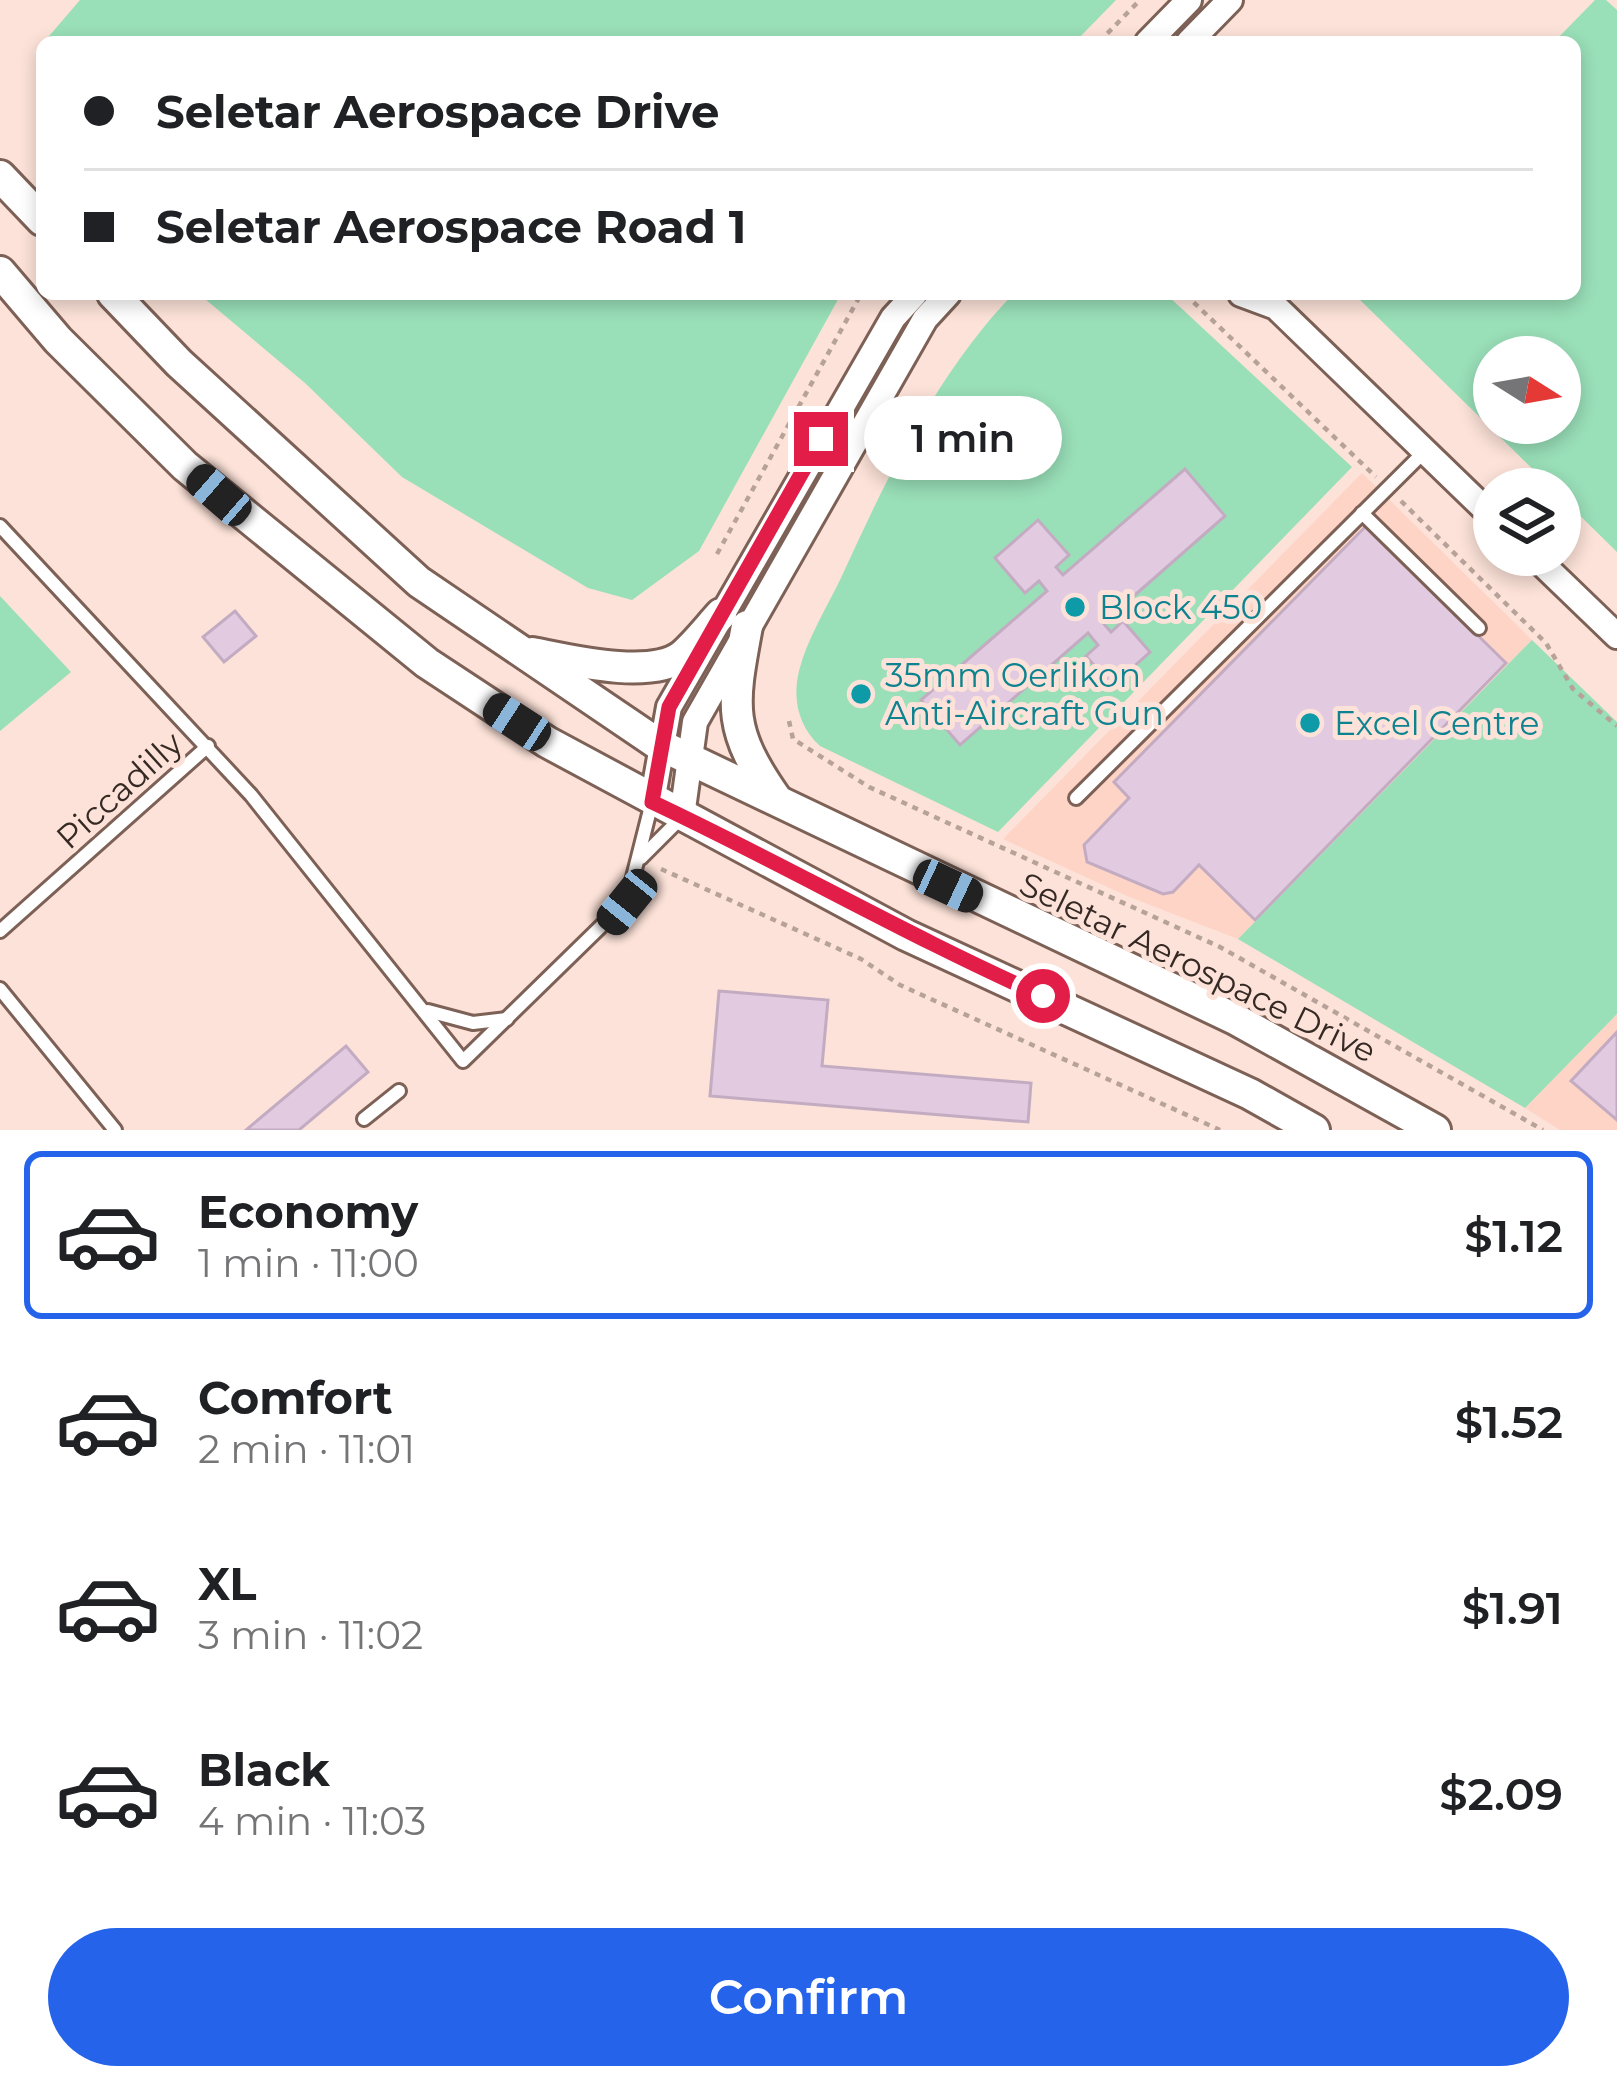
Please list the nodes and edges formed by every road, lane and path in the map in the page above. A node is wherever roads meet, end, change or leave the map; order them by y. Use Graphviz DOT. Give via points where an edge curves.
graph roads {
  1 [pos="1140,0"];
  2 [pos="1189,0"];
  3 [pos="1230,0"];
  4 [pos="1105,36"];
  5 [pos="1154,36"];
  6 [pos="1195,36"];
  7 [pos="0,176"];
  8 [pos="36,214"];
  9 [pos="0,272"];
  10 [pos="119,300"];
  11 [pos="858,300"];
  12 [pos="909,300"];
  13 [pos="942,300"];
  14 [pos="1191,300"];
  15 [pos="1274,301"];
  16 [pos="1425,451"];
  17 [pos="1388,488"];
  18 [pos="1473,498"];
  19 [pos="1362,513"];
  20 [pos="0,526"];
  21 [pos="716,554"];
  22 [pos="1555,576"];
  23 [pos="734,620"];
  24 [pos="1479,628"];
  25 [pos="1617,636"];
  26 [pos="520,651"];
  27 [pos="789,721"];
  28 [pos="1617,726"];
  29 [pos="658,744"];
  30 [pos="208,746"];
  31 [pos="688,757"];
  32 [pos="1076,798"];
  33 [pos="652,802"];
  34 [pos="779,803"];
  35 [pos="682,816"];
  36 [pos="640,859"];
  37 [pos="0,931"];
  38 [pos="0,989"];
  39 [pos="425,1010"];
  40 [pos="508,1019"];
  41 [pos="399,1091"];
  42 [pos="358,1124"];
  43 [pos="115,1130"];
  44 [pos="1220,1130"];
  45 [pos="1314,1130"];
  46 [pos="1435,1130"];
  47 [pos="1544,1130"];
  1 -- 4 [label="path"];
  2 -- 5 [label="street"];
  3 -- 6 [label="street"];
  7 -- 8 [label="street"];
  9 -- 33 [label="street" via="185,466 288,554 427,663"];
  10 -- 26 [label="street, Seletar Aerospace Drive" via="418,582"];
  11 -- 21 [label="path"];
  12 -- 23 [label="street"];
  13 -- 23 [label="street"];
  14 -- 17 [label="path"];
  15 -- 16 [label="street"];
  16 -- 17 [label="lane"];
  16 -- 18 [label="street"];
  17 -- 19 [label="lane"];
  17 -- 28 [label="path" via="1546,643 1574,688"];
  19 -- 24 [label="lane"];
  19 -- 32 [label="lane"];
  20 -- 30 [label="lane, Piccadilly"];
  22 -- 25 [label="street"];
  23 -- 26 [label="street" via="653,666"];
  23 -- 29 [label="street" via="669,707"];
  23 -- 31 [label="street"];
  23 -- 34 [label="street" via="733,705 755,769"];
  26 -- 29 [label="street, Seletar Aerospace Drive"];
  27 -- 47 [label="path" via="793,739 868,787 1220,947"];
  29 -- 31 [label="street, Seletar Aerospace Drive"];
  29 -- 33 [label="street"];
  30 -- 37 [label="lane, Piccadilly"];
  30 -- 39 [label="lane"];
  31 -- 34 [label="street, Seletar Aerospace Drive"];
  31 -- 35 [label="street"];
  33 -- 35 [label="street"];
  33 -- 36 [label="lane"];
  34 -- 46 [label="street, Seletar Aerospace Drive" via="1235,1019"];
  35 -- 36 [label="lane"];
  35 -- 45 [label="street" via="907,935"];
  36 -- 40 [label="lane" via="627,902 607,927"];
  36 -- 44 [label="path"];
  38 -- 43 [label="lane"];
  39 -- 40 [label="lane" via="473,1023"];
  39 -- 40 [label="lane" via="463,1060"];
  41 -- 42 [label="lane"];
}
